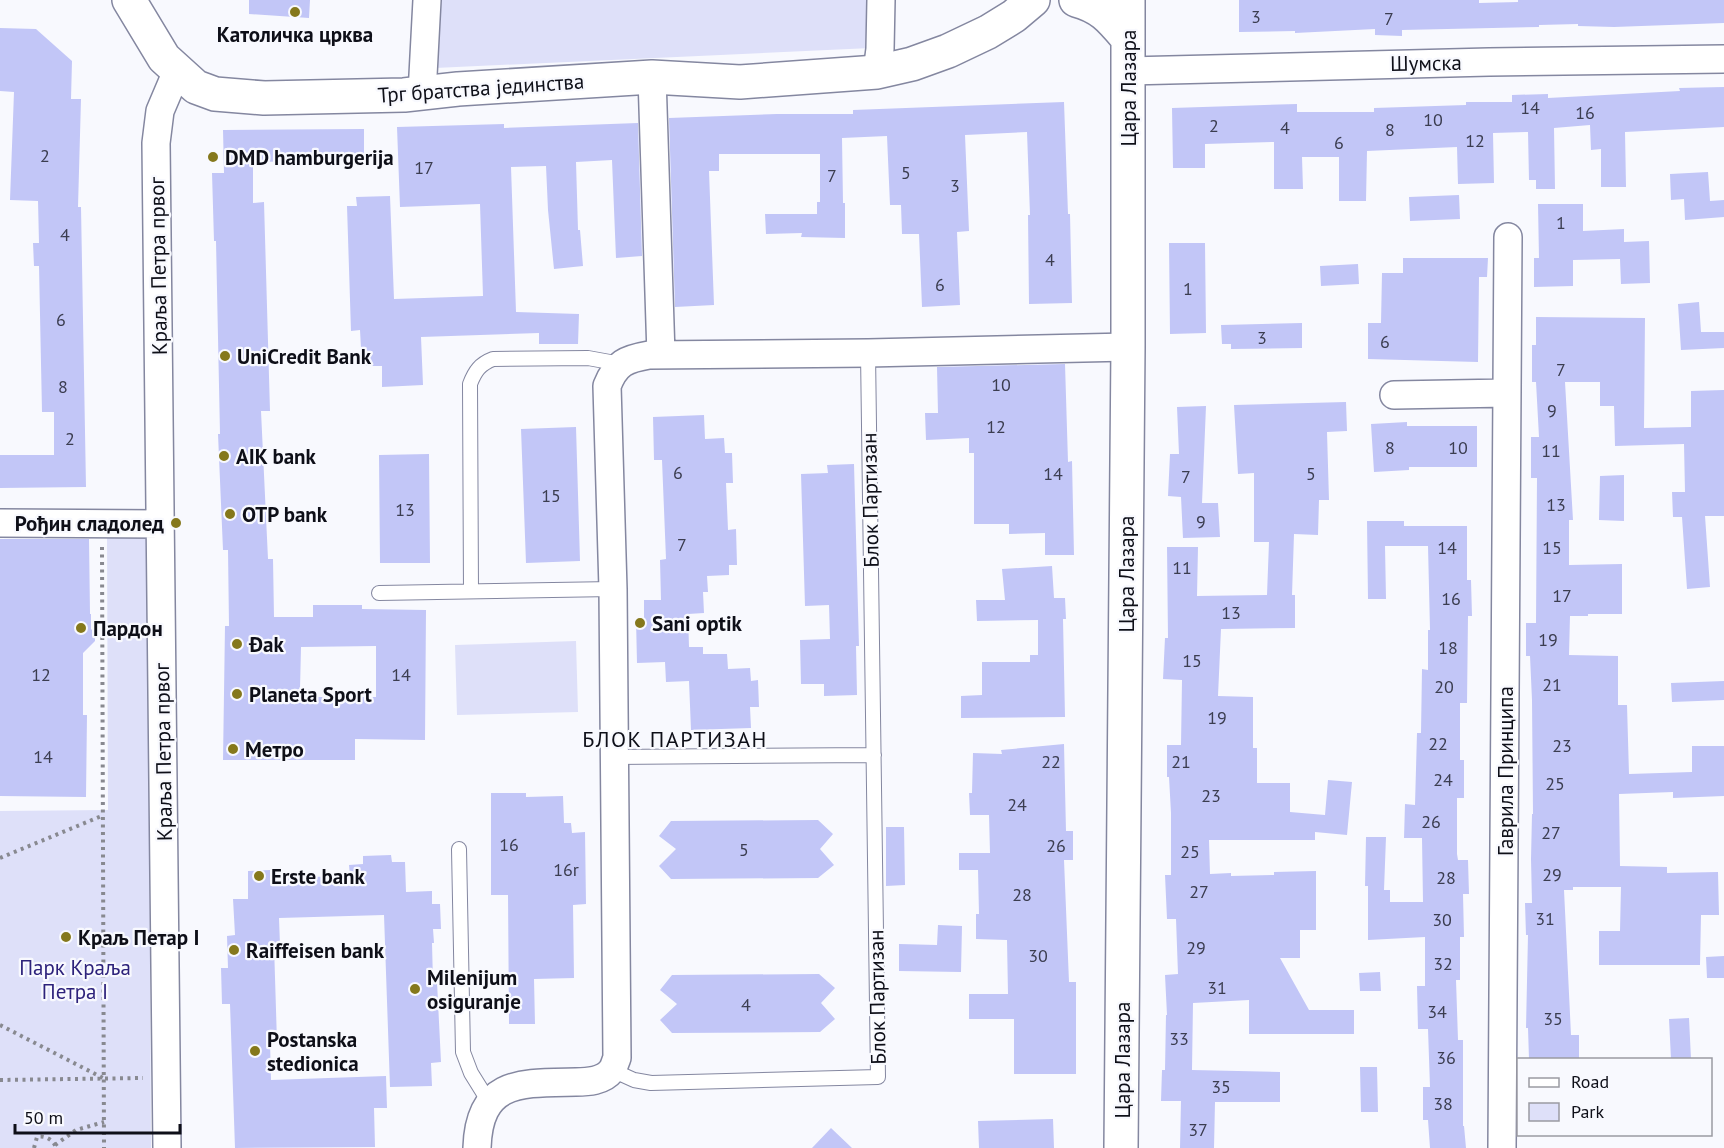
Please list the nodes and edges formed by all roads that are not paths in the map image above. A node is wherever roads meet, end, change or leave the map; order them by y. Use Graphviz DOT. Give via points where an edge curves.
graph roads {
  1 [pos="129,0"];
  2 [pos="427,0"];
  3 [pos="881,0"];
  4 [pos="1033,0"];
  5 [pos="1076,0"];
  6 [pos="1128,0"];
  7 [pos="1128,55"];
  8 [pos="1724,59"];
  9 [pos="177,71"];
  10 [pos="876,72"];
  11 [pos="651,77"];
  12 [pos="422,94"];
  13 [pos="1508,237"];
  14 [pos="1128,347"];
  15 [pos="868,353"];
  16 [pos="661,355"];
  17 [pos="621,364"];
  18 [pos="1508,393"];
  19 [pos="1394,395"];
  20 [pos="0,523"];
  21 [pos="161,524"];
  22 [pos="612,590"];
  23 [pos="471,591"];
  24 [pos="379,593"];
  25 [pos="874,755"];
  26 [pos="613,757"];
  27 [pos="459,849"];
  28 [pos="612,1070"];
  29 [pos="489,1102"];
  30 [pos="167,1148"];
  31 [pos="477,1148"];
  32 [pos="1121,1148"];
  33 [pos="1502,1148"];
  1 -- 9 [label="main road, Трг братства јединства" via="164,58"];
  2 -- 12 [label="street"];
  3 -- 10 [label="street"];
  4 -- 10 [label="main road, Трг братства јединства" via="988,32 948,51"];
  5 -- 7 [label="main road" via="1094,5 1110,17"];
  6 -- 7 [label="main road, Цара Лазара"];
  7 -- 8 [label="street, Шумска" via="1489,62"];
  7 -- 14 [label="main road, Цара Лазара"];
  9 -- 12 [label="main road, Трг братства јединства" via="196,87 215,94 264,98"];
  9 -- 21 [label="street, Краља Петра првог" via="160,111 156,143"];
  10 -- 11 [label="main road, Трг братства јединства" via="740,82"];
  11 -- 12 [label="main road, Трг братства јединства"];
  11 -- 16 [label="street"];
  13 -- 18 [label="street, Гаврила Принципа"];
  14 -- 15 [label="street"];
  14 -- 32 [label="main road, Цара Лазара"];
  15 -- 16 [label="street"];
  15 -- 25 [label="lane, Блок Партизан"];
  16 -- 17 [label="street" via="632,358"];
  17 -- 22 [label="street" via="612,372 607,386"];
  17 -- 23 [label="lane" via="588,358 493,359 481,364 474,373 470,384"];
  18 -- 19 [label="street"];
  18 -- 33 [label="street, Гаврила Принципа"];
  20 -- 21 [label="street"];
  21 -- 30 [label="street, Краља Петра првог"];
  22 -- 23 [label="lane"];
  22 -- 26 [label="street"];
  23 -- 24 [label="lane"];
  25 -- 26 [label="lane"];
  25 -- 28 [label="lane, Блок Партизан" via="878,1077 651,1083"];
  26 -- 28 [label="street" via="617,1058"];
  27 -- 29 [label="lane" via="463,1052"];
  28 -- 29 [label="street" via="590,1082 514,1087"];
  29 -- 31 [label="street" via="477,1131"];
}
